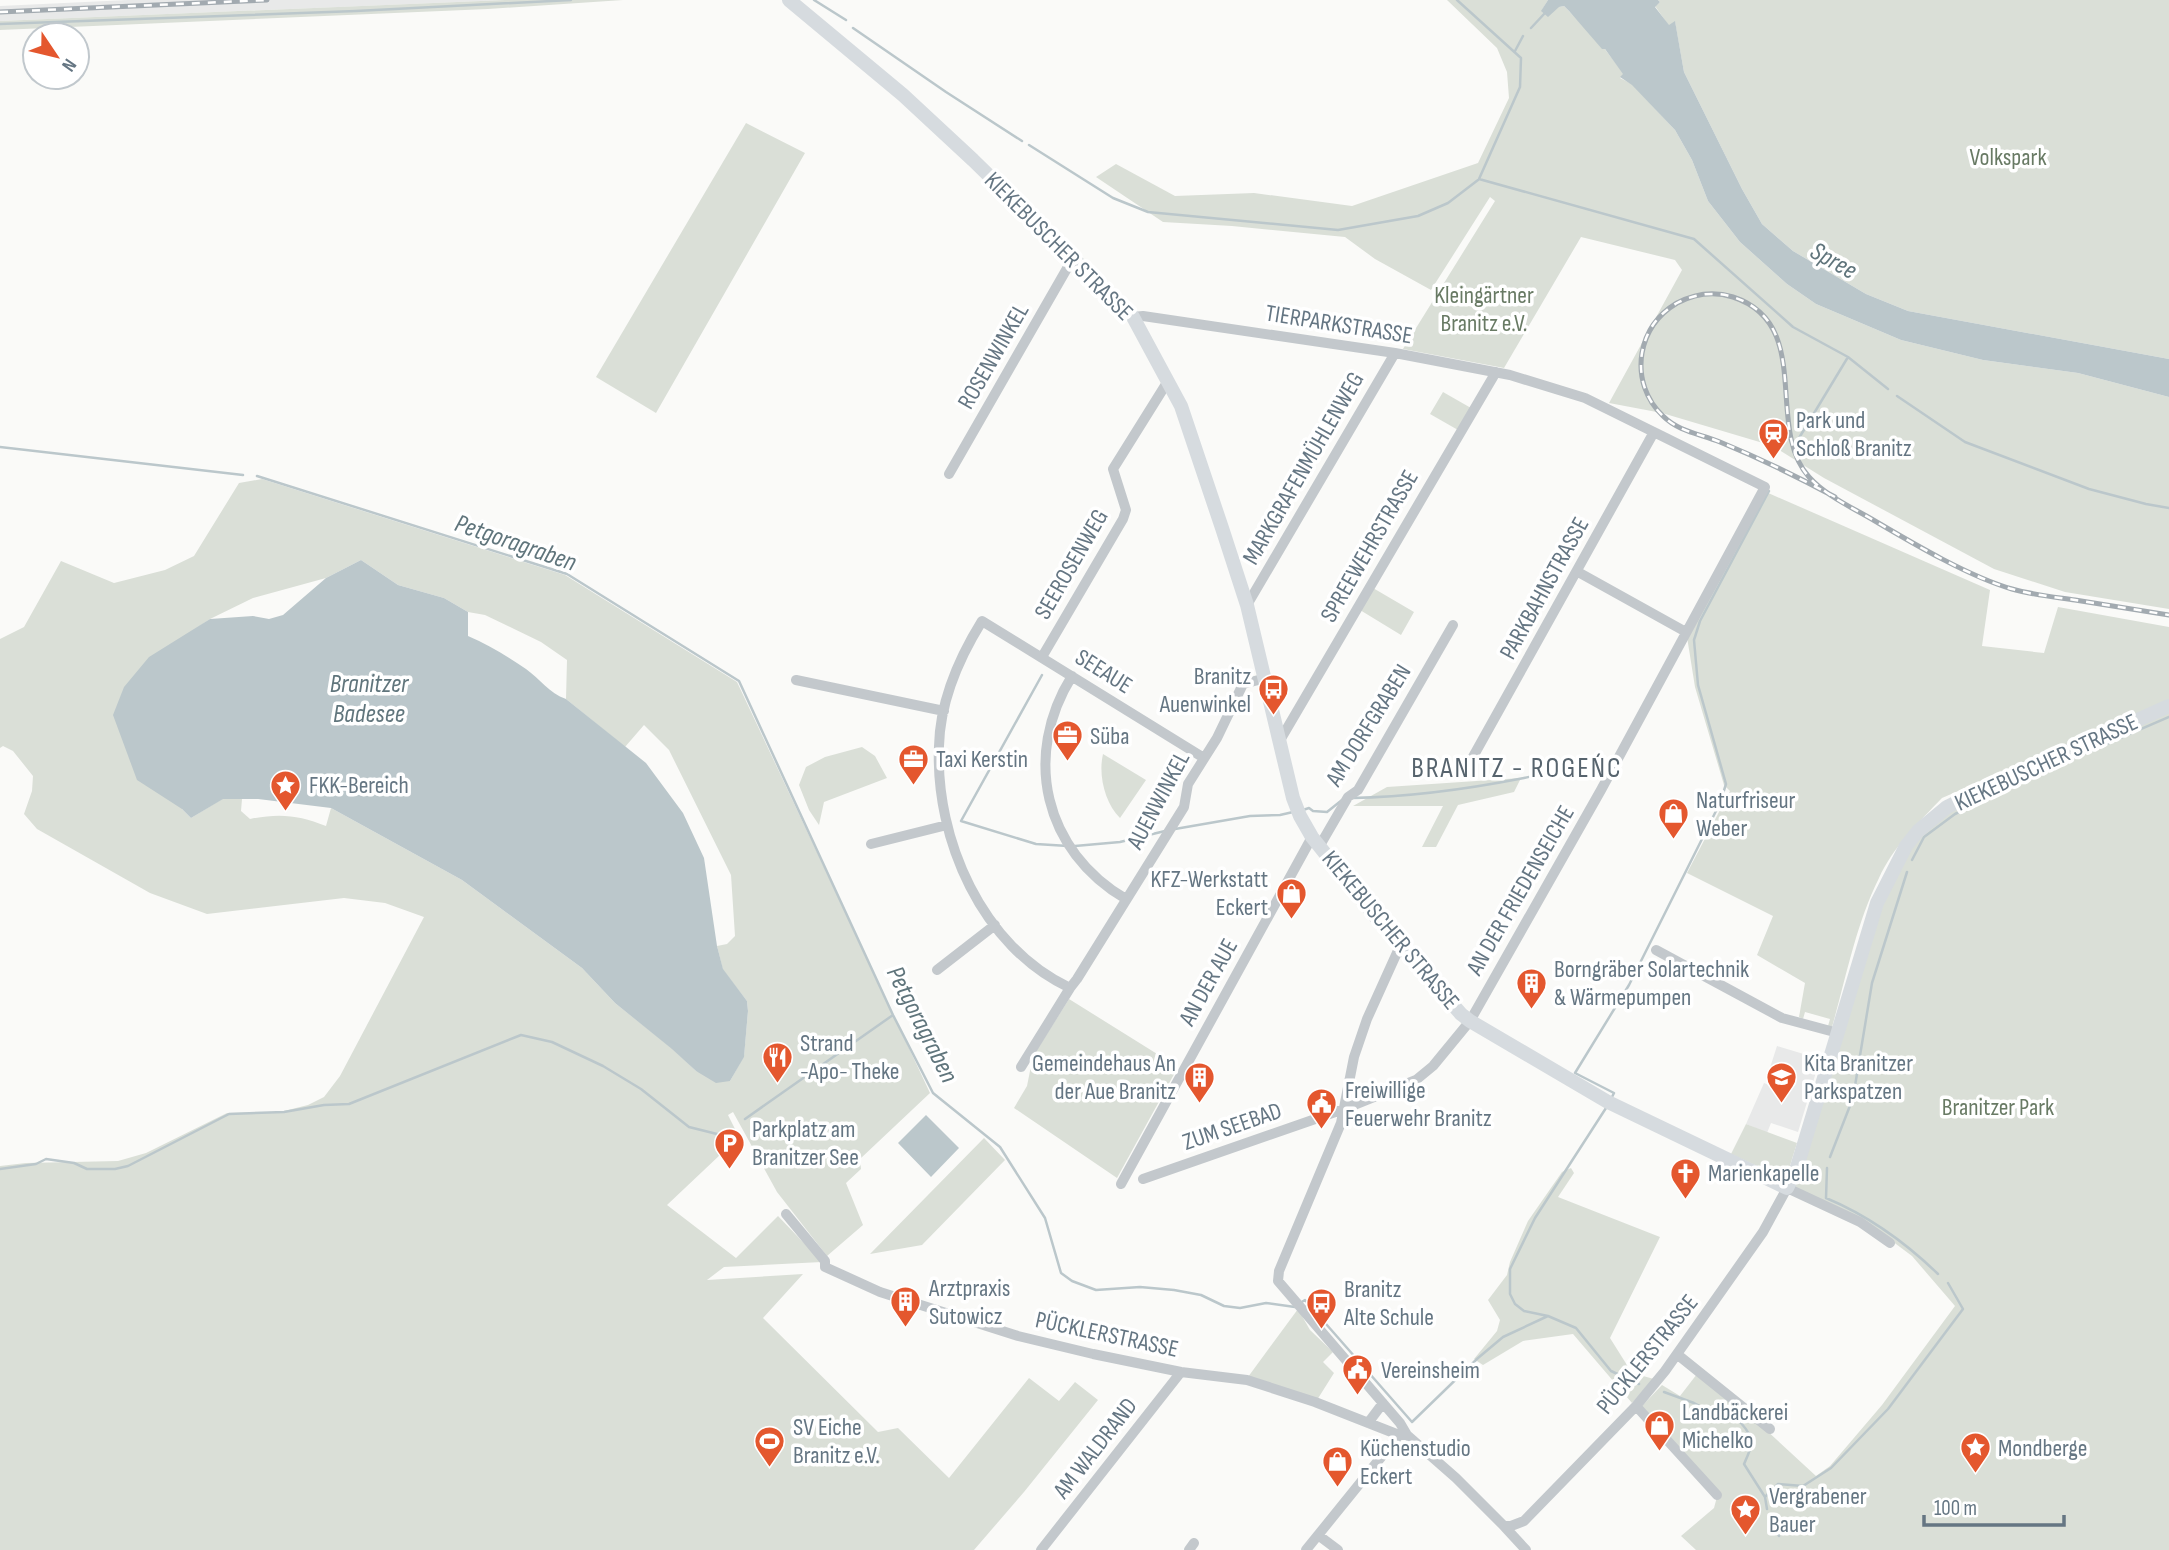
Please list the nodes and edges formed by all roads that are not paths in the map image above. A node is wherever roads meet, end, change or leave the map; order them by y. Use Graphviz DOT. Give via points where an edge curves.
graph roads {
  1 [pos="789,0"];
  2 [pos="1073,258"];
  3 [pos="1133,317"];
  4 [pos="1395,353"];
  5 [pos="1496,372"];
  6 [pos="1168,381"];
  7 [pos="1654,432"];
  8 [pos="949,474"];
  9 [pos="1765,487"];
  10 [pos="1578,572"];
  11 [pos="1247,605"];
  12 [pos="1453,625"];
  13 [pos="1686,632"];
  14 [pos="1042,657"];
  15 [pos="1072,676"];
  16 [pos="1266,677"];
  17 [pos="796,680"];
  18 [pos="2169,706"];
  19 [pos="944,711"];
  20 [pos="1279,742"];
  21 [pos="1204,758"];
  22 [pos="1469,764"];
  23 [pos="947,825"];
  24 [pos="1316,842"];
  25 [pos="872,844"];
  26 [pos="1126,899"];
  27 [pos="995,925"];
  28 [pos="1400,946"];
  29 [pos="1656,950"];
  30 [pos="937,970"];
  31 [pos="1070,988"];
  32 [pos="1470,1021"];
  33 [pos="1838,1033"];
  34 [pos="1021,1067"];
  35 [pos="1344,1109"];
  36 [pos="1143,1179"];
  37 [pos="1121,1184"];
  38 [pos="1787,1188"];
  39 [pos="786,1214"];
  40 [pos="1891,1243"];
  41 [pos="1678,1355"];
  42 [pos="1181,1371"];
  43 [pos="1383,1403"];
  44 [pos="1636,1406"];
  45 [pos="1368,1423"];
  46 [pos="1770,1429"];
  47 [pos="1403,1435"];
  48 [pos="1717,1495"];
  49 [pos="1504,1525"];
  50 [pos="1318,1535"];
  51 [pos="1041,1550"];
  52 [pos="1306,1550"];
  53 [pos="1338,1550"];
  54 [pos="1526,1550"];
  1 -- 2 [label="street, KIEKEBUSCHER STRASSE" via="903,95"];
  2 -- 3 [label="street, KIEKEBUSCHER STRASSE"];
  2 -- 8 [label="street, ROSENWINKEL"];
  3 -- 4 [label="street, TIERPARKSTRASSE"];
  3 -- 6 [label="street, KIEKEBUSCHER STRASSE"];
  4 -- 5 [label="street, TIERPARKSTRASSE"];
  4 -- 11 [label="street, MARKGRAFENMÜHLENWEG"];
  5 -- 7 [label="street, TIERPARKSTRASSE" via="1570,392"];
  5 -- 20 [label="street, SPREEWEHRSTRASSE"];
  6 -- 11 [label="street, KIEKEBUSCHER STRASSE" via="1181,406"];
  6 -- 14 [label="street, SEEROSENWEG" via="1113,469 1126,510 1123,519"];
  7 -- 9 [label="street, TIERPARKSTRASSE"];
  7 -- 10 [label="street, PARKBAHNSTRASSE"];
  9 -- 13 [label="street, AN DER FRIEDENSEICHE"];
  10 -- 13 [label="street"];
  10 -- 22 [label="street, PARKBAHNSTRASSE"];
  11 -- 16 [label="street, KIEKEBUSCHER STRASSE"];
  12 -- 24 [label="street, AM DORFGRABEN" via="1358,790"];
  13 -- 32 [label="street, AN DER FRIEDENSEICHE"];
  14 -- 15 [label="street, SEEAUE"];
  14 -- 19 [label="street, SEEAUE" via="982,621 958,665"];
  15 -- 21 [label="street, SEEAUE"];
  15 -- 26 [label="street" via="1055,710 1045,755 1048,798 1053,817 1087,869"];
  16 -- 20 [label="street, KIEKEBUSCHER STRASSE"];
  16 -- 21 [label="street, AUENWINKEL" via="1243,684"];
  17 -- 19 [label="street"];
  18 -- 33 [label="street, KIEKEBUSCHER STRASSE" via="1984,788 1947,807 1918,831 1892,869 1877,903"];
  19 -- 23 [label="street" via="939,778"];
  20 -- 24 [label="street, KIEKEBUSCHER STRASSE" via="1293,798"];
  21 -- 26 [label="street, AUENWINKEL" via="1188,785 1184,807"];
  23 -- 25 [label="street"];
  23 -- 27 [label="street" via="967,881"];
  24 -- 28 [label="street, KIEKEBUSCHER STRASSE"];
  24 -- 37 [label="street, AN DER AUE"];
  26 -- 31 [label="street, AUENWINKEL"];
  27 -- 30 [label="street"];
  27 -- 31 [label="street" via="1042,972"];
  28 -- 32 [label="street, KIEKEBUSCHER STRASSE"];
  28 -- 35 [label="street" via="1367,1019"];
  29 -- 33 [label="street" via="1782,1018"];
  31 -- 34 [label="street, AUENWINKEL"];
  32 -- 35 [label="street, ZUM SEEBAD" via="1416,1080"];
  32 -- 38 [label="street, KIEKEBUSCHER STRASSE" via="1608,1102"];
  33 -- 38 [label="street, KIEKEBUSCHER STRASSE"];
  35 -- 36 [label="street, ZUM SEEBAD"];
  35 -- 43 [label="street" via="1278,1281"];
  38 -- 40 [label="street" via="1860,1222"];
  38 -- 41 [label="street, PÜCKLERSTRASSE" via="1763,1233"];
  39 -- 42 [label="street, PÜCKLERSTRASSE" via="825,1261 825,1267 880,1292 1029,1339"];
  41 -- 44 [label="street, PÜCKLERSTRASSE"];
  41 -- 46 [label="street"];
  42 -- 45 [label="street, PÜCKLERSTRASSE" via="1247,1380"];
  42 -- 51 [label="street, AM WALDRAND"];
  43 -- 45 [label="street"];
  43 -- 47 [label="street" via="1401,1423"];
  44 -- 48 [label="street"];
  44 -- 49 [label="street, PÜCKLERSTRASSE" via="1524,1521"];
  45 -- 47 [label="street, PÜCKLERSTRASSE"];
  47 -- 49 [label="street"];
  47 -- 50 [label="street"];
  49 -- 54 [label="street"];
  50 -- 52 [label="street"];
  50 -- 53 [label="street"];
}
